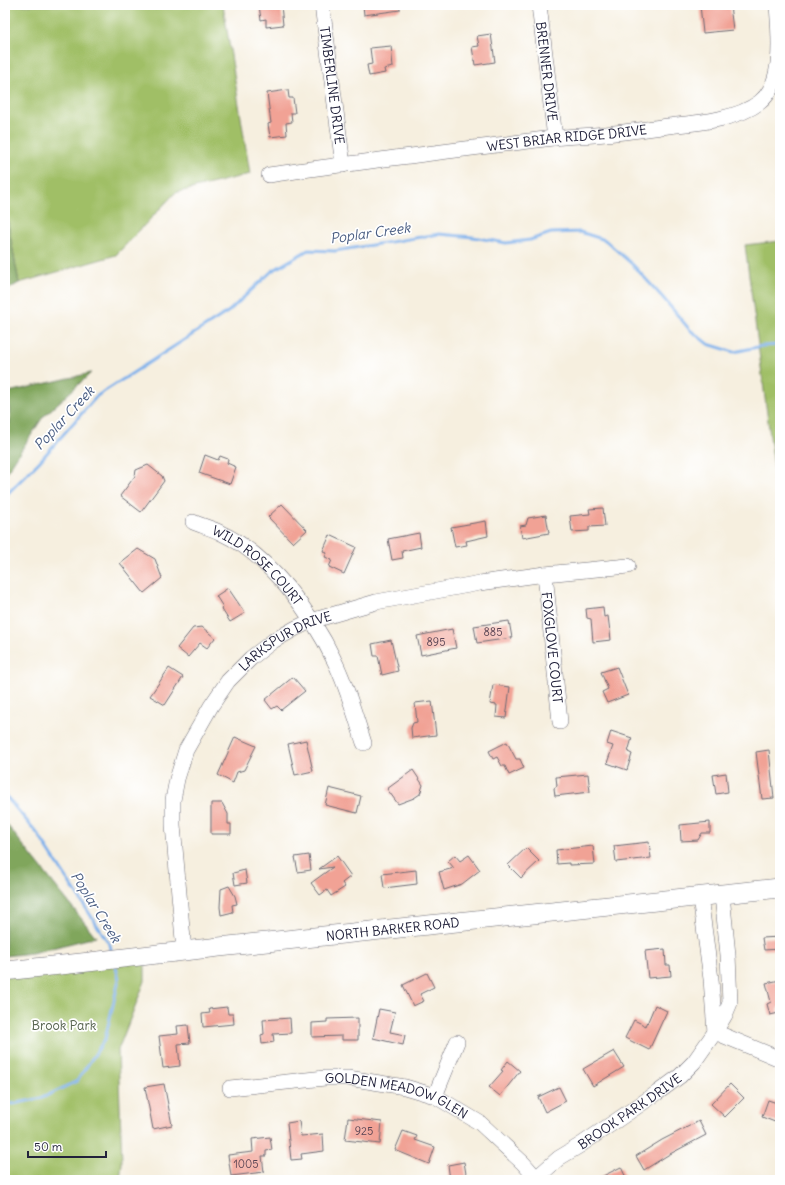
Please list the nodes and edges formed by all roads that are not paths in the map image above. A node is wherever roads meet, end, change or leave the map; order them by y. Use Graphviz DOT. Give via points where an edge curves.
graph roads {
  1 [pos="322,5"];
  2 [pos="539,5"];
  3 [pos="777,5"];
  4 [pos="555,138"];
  5 [pos="343,165"];
  6 [pos="269,176"];
  7 [pos="192,522"];
  8 [pos="628,566"];
  9 [pos="545,574"];
  10 [pos="311,621"];
  11 [pos="560,722"];
  12 [pos="364,743"];
  13 [pos="780,888"];
  14 [pos="722,895"];
  15 [pos="700,897"];
  16 [pos="184,951"];
  17 [pos="5,971"];
  18 [pos="715,1032"];
  19 [pos="457,1042"];
  20 [pos="780,1059"];
  21 [pos="230,1088"];
  22 [pos="435,1096"];
  23 [pos="536,1179"];
  1 -- 5 [label="street, TIMBERLINE DRIVE"];
  2 -- 4 [label="street, BRENNER DRIVE"];
  3 -- 4 [label="street, WEST BRIAR RIDGE DRIVE" via="780,51 777,70 772,89 760,102 728,117 703,122"];
  4 -- 5 [label="street, WEST BRIAR RIDGE DRIVE"];
  5 -- 6 [label="street, WEST BRIAR RIDGE DRIVE"];
  7 -- 10 [label="street, WILD ROSE COURT" via="222,533 268,566"];
  8 -- 9 [label="street, LARKSPUR DRIVE"];
  9 -- 10 [label="street, LARKSPUR DRIVE" via="376,602"];
  9 -- 11 [label="street, FOXGLOVE COURT"];
  10 -- 12 [label="street, WILD ROSE COURT" via="335,661"];
  10 -- 16 [label="street, LARKSPUR DRIVE" via="273,641 240,669 211,706 186,750 173,800"];
  13 -- 14 [label="main road, NORTH BARKER ROAD"];
  14 -- 15 [label="main road, NORTH BARKER ROAD"];
  14 -- 18 [label="street, BROOK PARK DRIVE" via="730,1003"];
  15 -- 16 [label="main road, NORTH BARKER ROAD"];
  15 -- 18 [label="street" via="712,979"];
  16 -- 17 [label="main road, NORTH BARKER ROAD"];
  18 -- 20 [label="street"];
  18 -- 23 [label="street, BROOK PARK DRIVE" via="694,1062 680,1076 559,1158"];
  19 -- 22 [label="street"];
  21 -- 22 [label="street, GOLDEN MEADOW GLEN" via="348,1078 404,1087"];
  22 -- 23 [label="street, GOLDEN MEADOW GLEN" via="480,1123 524,1163"];
}
